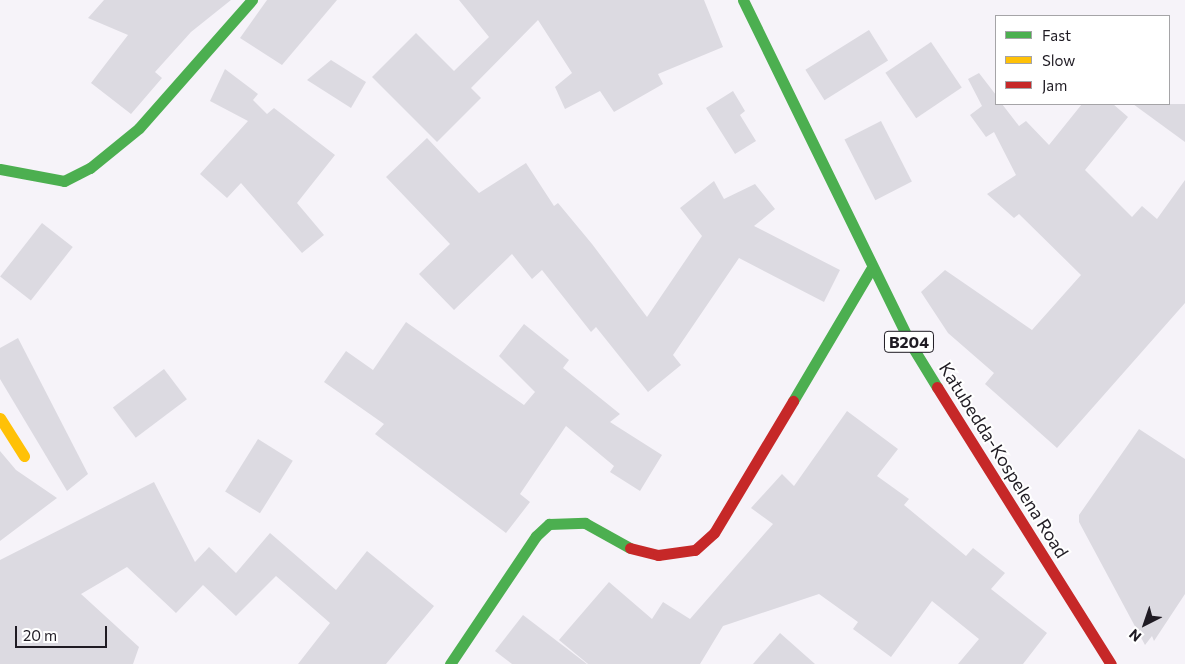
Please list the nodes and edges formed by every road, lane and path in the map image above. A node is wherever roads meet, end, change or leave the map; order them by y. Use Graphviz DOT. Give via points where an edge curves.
graph roads {
  1 [pos="252,0"];
  2 [pos="743,0"];
  3 [pos="0,169"];
  4 [pos="871,269"];
  5 [pos="0,418"];
  6 [pos="24,456"];
  7 [pos="450,664"];
  8 [pos="1111,664"];
  1 -- 3 [label="street" via="139,128 90,168 64,181"];
  2 -- 4 [label="street, Katubedda-Kospelena Road / B204"];
  4 -- 7 [label="street" via="714,533 695,550 658,555 630,548 585,523 568,520 549,524 536,536"];
  4 -- 8 [label="street, Katubedda-Kospelena Road / B204" via="910,343"];
  5 -- 6 [label="street"];
}
